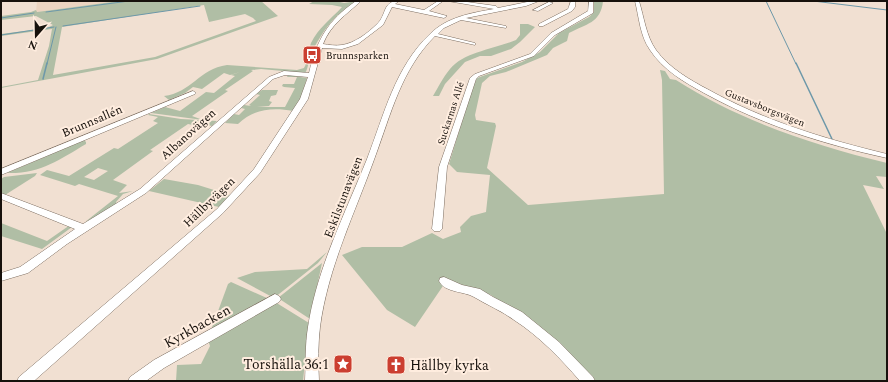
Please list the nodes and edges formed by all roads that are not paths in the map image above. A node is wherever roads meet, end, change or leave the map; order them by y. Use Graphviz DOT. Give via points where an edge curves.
graph roads {
  1 [pos="359,1"];
  2 [pos="397,1"];
  3 [pos="441,1"];
  4 [pos="450,1"];
  5 [pos="573,1"];
  6 [pos="591,1"];
  7 [pos="637,1"];
  8 [pos="551,3"];
  9 [pos="390,5"];
  10 [pos="537,5"];
  11 [pos="504,10"];
  12 [pos="425,12"];
  13 [pos="444,16"];
  14 [pos="460,19"];
  15 [pos="541,25"];
  16 [pos="504,27"];
  17 [pos="433,34"];
  18 [pos="473,44"];
  19 [pos="319,46"];
  20 [pos="311,75"];
  21 [pos="193,93"];
  22 [pos="887,156"];
  23 [pos="1,172"];
  24 [pos="1,196"];
  25 [pos="83,228"];
  26 [pos="437,229"];
  27 [pos="1,277"];
  28 [pos="444,281"];
  29 [pos="275,299"];
  30 [pos="24,381"];
  31 [pos="135,381"];
  32 [pos="312,381"];
  33 [pos="588,381"];
  1 -- 19 [label="street, Hällbyvägen" via="336,19"];
  2 -- 9 [label="street"];
  3 -- 12 [label="street"];
  4 -- 11 [label="street"];
  5 -- 15 [label="street" via="570,10"];
  6 -- 26 [label="street, Suckarnas Allé" via="591,12 553,34 532,55 473,78 443,167"];
  7 -- 22 [label="street, Gustavsborgsvägen" via="652,49 696,86 773,123 838,144"];
  8 -- 10 [label="street, Eskilstunavägen"];
  9 -- 12 [label="street"];
  9 -- 19 [label="street" via="381,24 356,43 342,47"];
  10 -- 11 [label="street, Eskilstunavägen"];
  11 -- 14 [label="street, Eskilstunavägen"];
  12 -- 13 [label="street"];
  14 -- 16 [label="street"];
  14 -- 17 [label="street, Eskilstunavägen" via="443,26"];
  17 -- 18 [label="street"];
  17 -- 32 [label="street, Eskilstunavägen" via="398,83 338,243 314,326"];
  19 -- 20 [label="street, Hällbyvägen"];
  20 -- 25 [label="street, Albanovägen" via="284,73 271,78 138,195"];
  20 -- 30 [label="street, Hällbyvägen" via="306,94 298,109 262,165 241,190 201,228"];
  21 -- 23 [label="street, Brunnsallén"];
  24 -- 25 [label="street"];
  25 -- 27 [label="street, Albanovägen" via="24,270"];
  28 -- 33 [label="street" via="460,289 476,292 519,317 563,355"];
  29 -- 31 [label="street, Kyrkbacken" via="159,364"];
}
